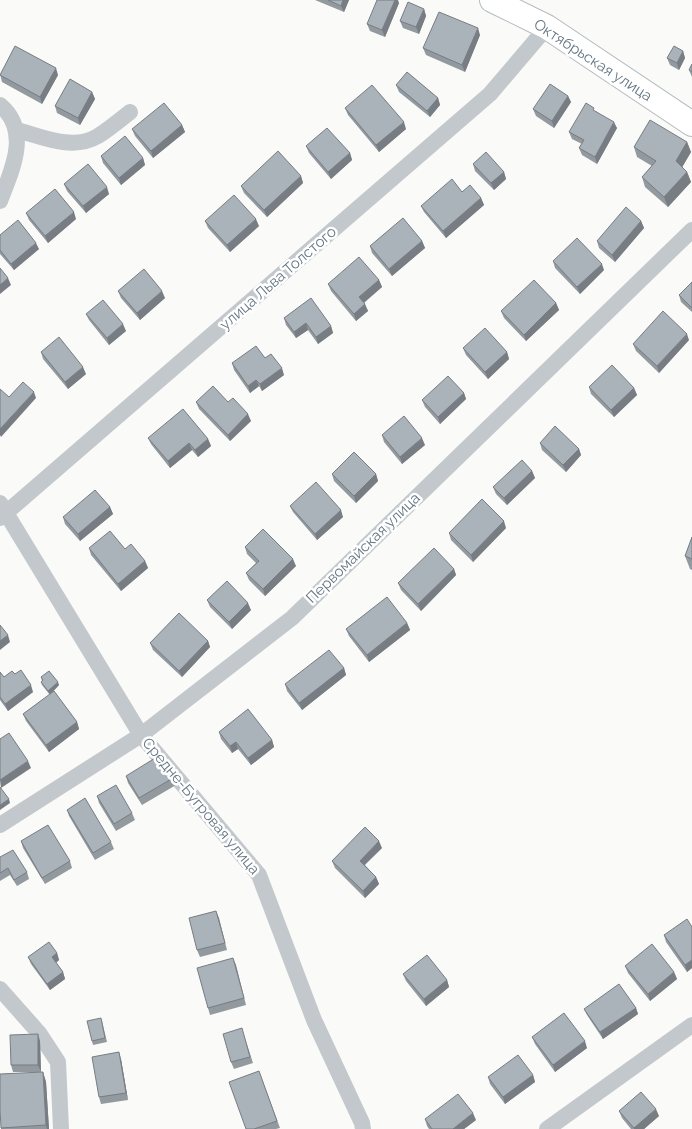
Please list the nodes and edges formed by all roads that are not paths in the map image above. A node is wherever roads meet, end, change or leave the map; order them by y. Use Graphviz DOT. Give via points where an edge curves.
graph roads {
  1 [pos="492,0"];
  2 [pos="547,27"];
  3 [pos="0,105"];
  4 [pos="130,112"];
  5 [pos="692,124"];
  6 [pos="17,130"];
  7 [pos="0,201"];
  8 [pos="692,230"];
  9 [pos="2,511"];
  10 [pos="141,735"];
  11 [pos="0,825"];
  12 [pos="0,989"];
  13 [pos="692,1024"];
  14 [pos="61,1129"];
  15 [pos="363,1129"];
  16 [pos="547,1129"];
  1 -- 2 [label="street, Октябрьская улица"];
  2 -- 5 [label="street, Октябрьская улица"];
  2 -- 9 [label="street, улица Льва Толстого" via="490,94"];
  3 -- 6 [label="street"];
  4 -- 6 [label="street" via="97,137 78,142 61,142"];
  6 -- 7 [label="street" via="17,147"];
  8 -- 10 [label="street, Первомайская улица" via="292,618"];
  9 -- 10 [label="street, Средне-Бугровая улица"];
  10 -- 11 [label="street, Первомайская улица"];
  10 -- 15 [label="street, Средне-Бугровая улица" via="259,875 314,1020"];
  12 -- 14 [label="street" via="40,1033 58,1062"];
  13 -- 16 [label="street"];
}
